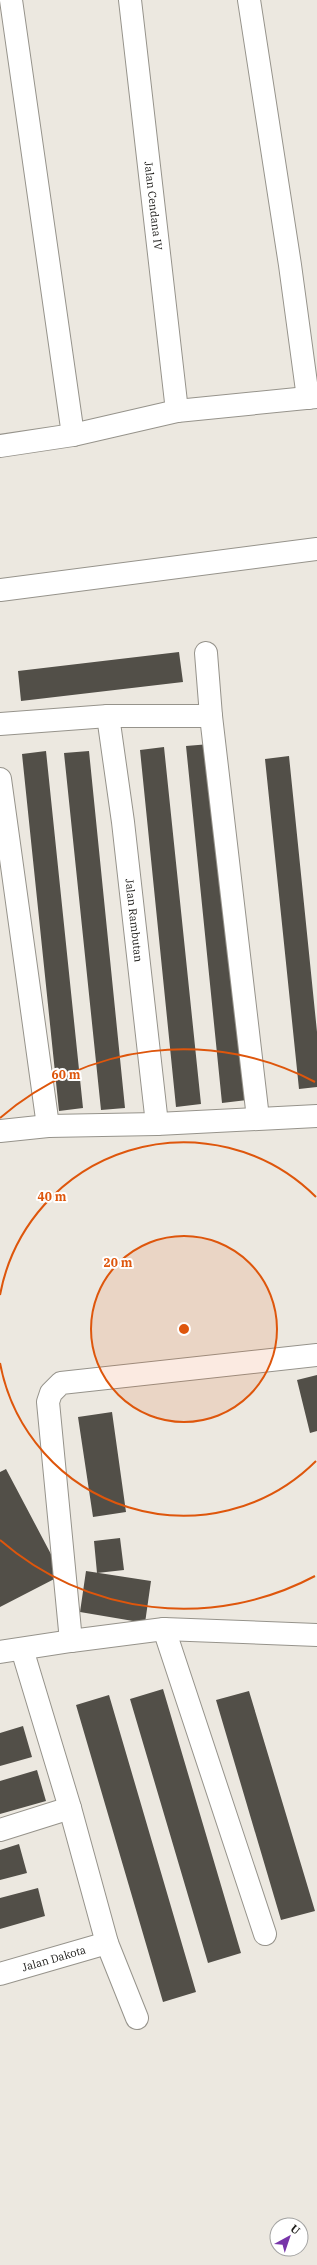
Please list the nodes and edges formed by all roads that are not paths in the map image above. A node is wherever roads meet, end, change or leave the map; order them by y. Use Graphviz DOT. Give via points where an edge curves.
graph roads {
  1 [pos="11,0"];
  2 [pos="130,0"];
  3 [pos="249,0"];
  4 [pos="313,397"];
  5 [pos="177,411"];
  6 [pos="73,435"];
  7 [pos="0,446"];
  8 [pos="317,549"];
  9 [pos="0,590"];
  10 [pos="206,653"];
  11 [pos="108,716"];
  12 [pos="211,716"];
  13 [pos="0,724"];
  14 [pos="0,779"];
  15 [pos="317,1116"];
  16 [pos="258,1118"];
  17 [pos="157,1124"];
  18 [pos="48,1126"];
  19 [pos="0,1131"];
  20 [pos="317,1354"];
  21 [pos="164,1629"];
  22 [pos="317,1635"];
  23 [pos="71,1640"];
  24 [pos="22,1649"];
  25 [pos="0,1652"];
  26 [pos="70,1808"];
  27 [pos="0,1830"];
  28 [pos="265,1934"];
  29 [pos="107,1943"];
  30 [pos="0,1974"];
  31 [pos="137,2018"];
  1 -- 6 [label="street"];
  2 -- 5 [label="street, Jalan Cendana IV"];
  3 -- 4 [label="street"];
  4 -- 5 [label="street"];
  5 -- 6 [label="street"];
  6 -- 7 [label="street"];
  8 -- 9 [label="street"];
  10 -- 12 [label="street"];
  11 -- 12 [label="street"];
  11 -- 13 [label="street"];
  11 -- 17 [label="street, Jalan Rambutan" via="124,822"];
  12 -- 16 [label="street"];
  14 -- 18 [label="street"];
  15 -- 16 [label="street"];
  16 -- 17 [label="street"];
  17 -- 18 [label="street"];
  18 -- 19 [label="street"];
  20 -- 23 [label="street" via="61,1383 51,1393 48,1402"];
  21 -- 22 [label="street"];
  21 -- 23 [label="street"];
  21 -- 28 [label="street"];
  23 -- 24 [label="street"];
  24 -- 25 [label="street"];
  24 -- 26 [label="street"];
  26 -- 27 [label="street"];
  26 -- 29 [label="street"];
  29 -- 30 [label="street, Jalan Dakota"];
  29 -- 31 [label="street"];
}
